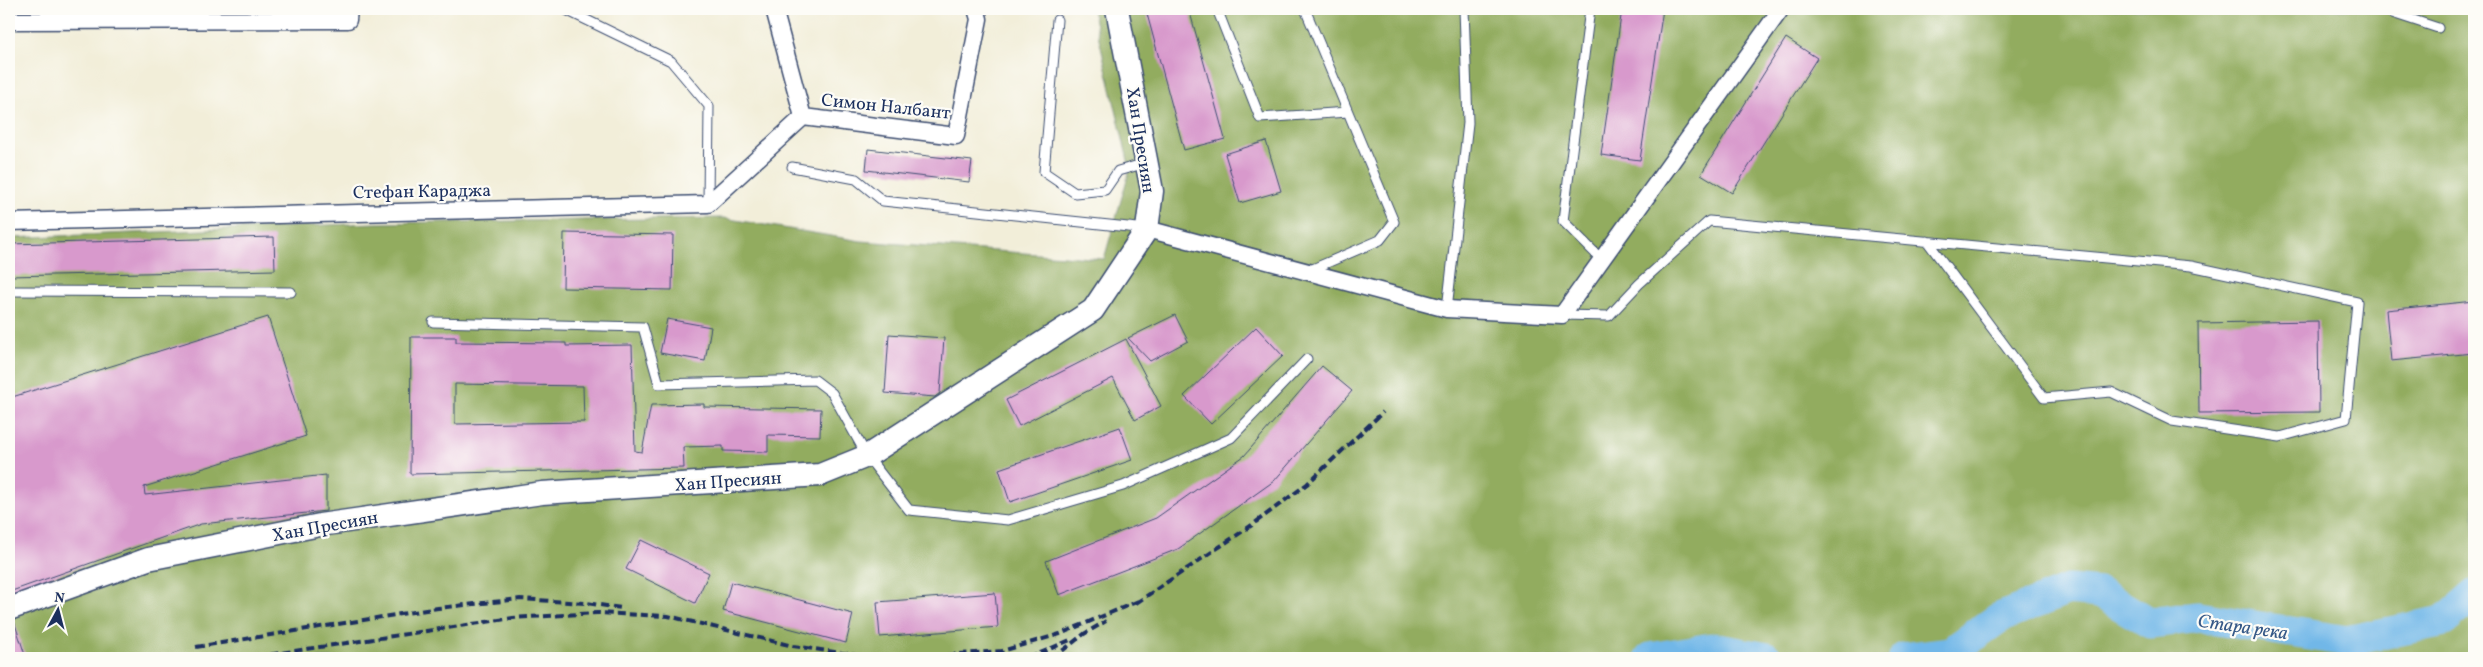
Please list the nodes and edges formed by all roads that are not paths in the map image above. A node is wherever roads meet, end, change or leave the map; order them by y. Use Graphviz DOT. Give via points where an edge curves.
graph roads {
  1 [pos="564,9"];
  2 [pos="774,9"];
  3 [pos="976,9"];
  4 [pos="1117,9"];
  5 [pos="1217,9"];
  6 [pos="1306,9"];
  7 [pos="1464,9"];
  8 [pos="1590,9"];
  9 [pos="1781,9"];
  10 [pos="2380,9"];
  11 [pos="348,14"];
  12 [pos="1057,20"];
  13 [pos="9,21"];
  14 [pos="2438,28"];
  15 [pos="1348,112"];
  16 [pos="803,117"];
  17 [pos="1148,162"];
  18 [pos="792,167"];
  19 [pos="708,204"];
  20 [pos="9,222"];
  21 [pos="1148,229"];
  22 [pos="1927,241"];
  23 [pos="1602,260"];
  24 [pos="1306,271"];
  25 [pos="9,291"];
  26 [pos="290,292"];
  27 [pos="1447,309"];
  28 [pos="1562,315"];
  29 [pos="433,322"];
  30 [pos="1307,359"];
  31 [pos="867,456"];
  32 [pos="9,609"];
  1 -- 19 [label="lane" via="670,61 709,106"];
  2 -- 16 [label="street"];
  3 -- 16 [label="street, Симон Налбант" via="979,19 956,136"];
  4 -- 17 [label="street, Хан Пресиян"];
  5 -- 15 [label="lane" via="1260,118"];
  6 -- 15 [label="lane"];
  7 -- 27 [label="lane" via="1468,123"];
  8 -- 23 [label="lane" via="1562,221"];
  9 -- 23 [label="street"];
  10 -- 14 [label="lane"];
  11 -- 13 [label="street"];
  12 -- 17 [label="lane" via="1044,172 1075,193 1105,190 1118,171"];
  15 -- 24 [label="lane" via="1394,222 1380,240"];
  16 -- 19 [label="street"];
  17 -- 21 [label="street, Хан Пресиян" via="1152,191"];
  18 -- 21 [label="lane" via="856,179 883,201"];
  19 -- 20 [label="street, Стефан Караджа"];
  21 -- 24 [label="street"];
  21 -- 31 [label="street, Хан Пресиян" via="1093,310"];
  22 -- 22 [label="lane" via="2044,398 2111,392 2172,421 2280,437 2346,419 2357,302 2191,266"];
  22 -- 28 [label="lane" via="1709,221 1639,284 1609,316"];
  23 -- 28 [label="street"];
  24 -- 27 [label="street"];
  25 -- 26 [label="lane"];
  27 -- 28 [label="street"];
  29 -- 31 [label="lane" via="643,326 659,384 815,380 832,394"];
  30 -- 31 [label="lane" via="1231,438 1123,486 1008,520 909,510"];
  31 -- 32 [label="street, Хан Пресиян" via="820,475 542,493 320,525 148,559"];
}
